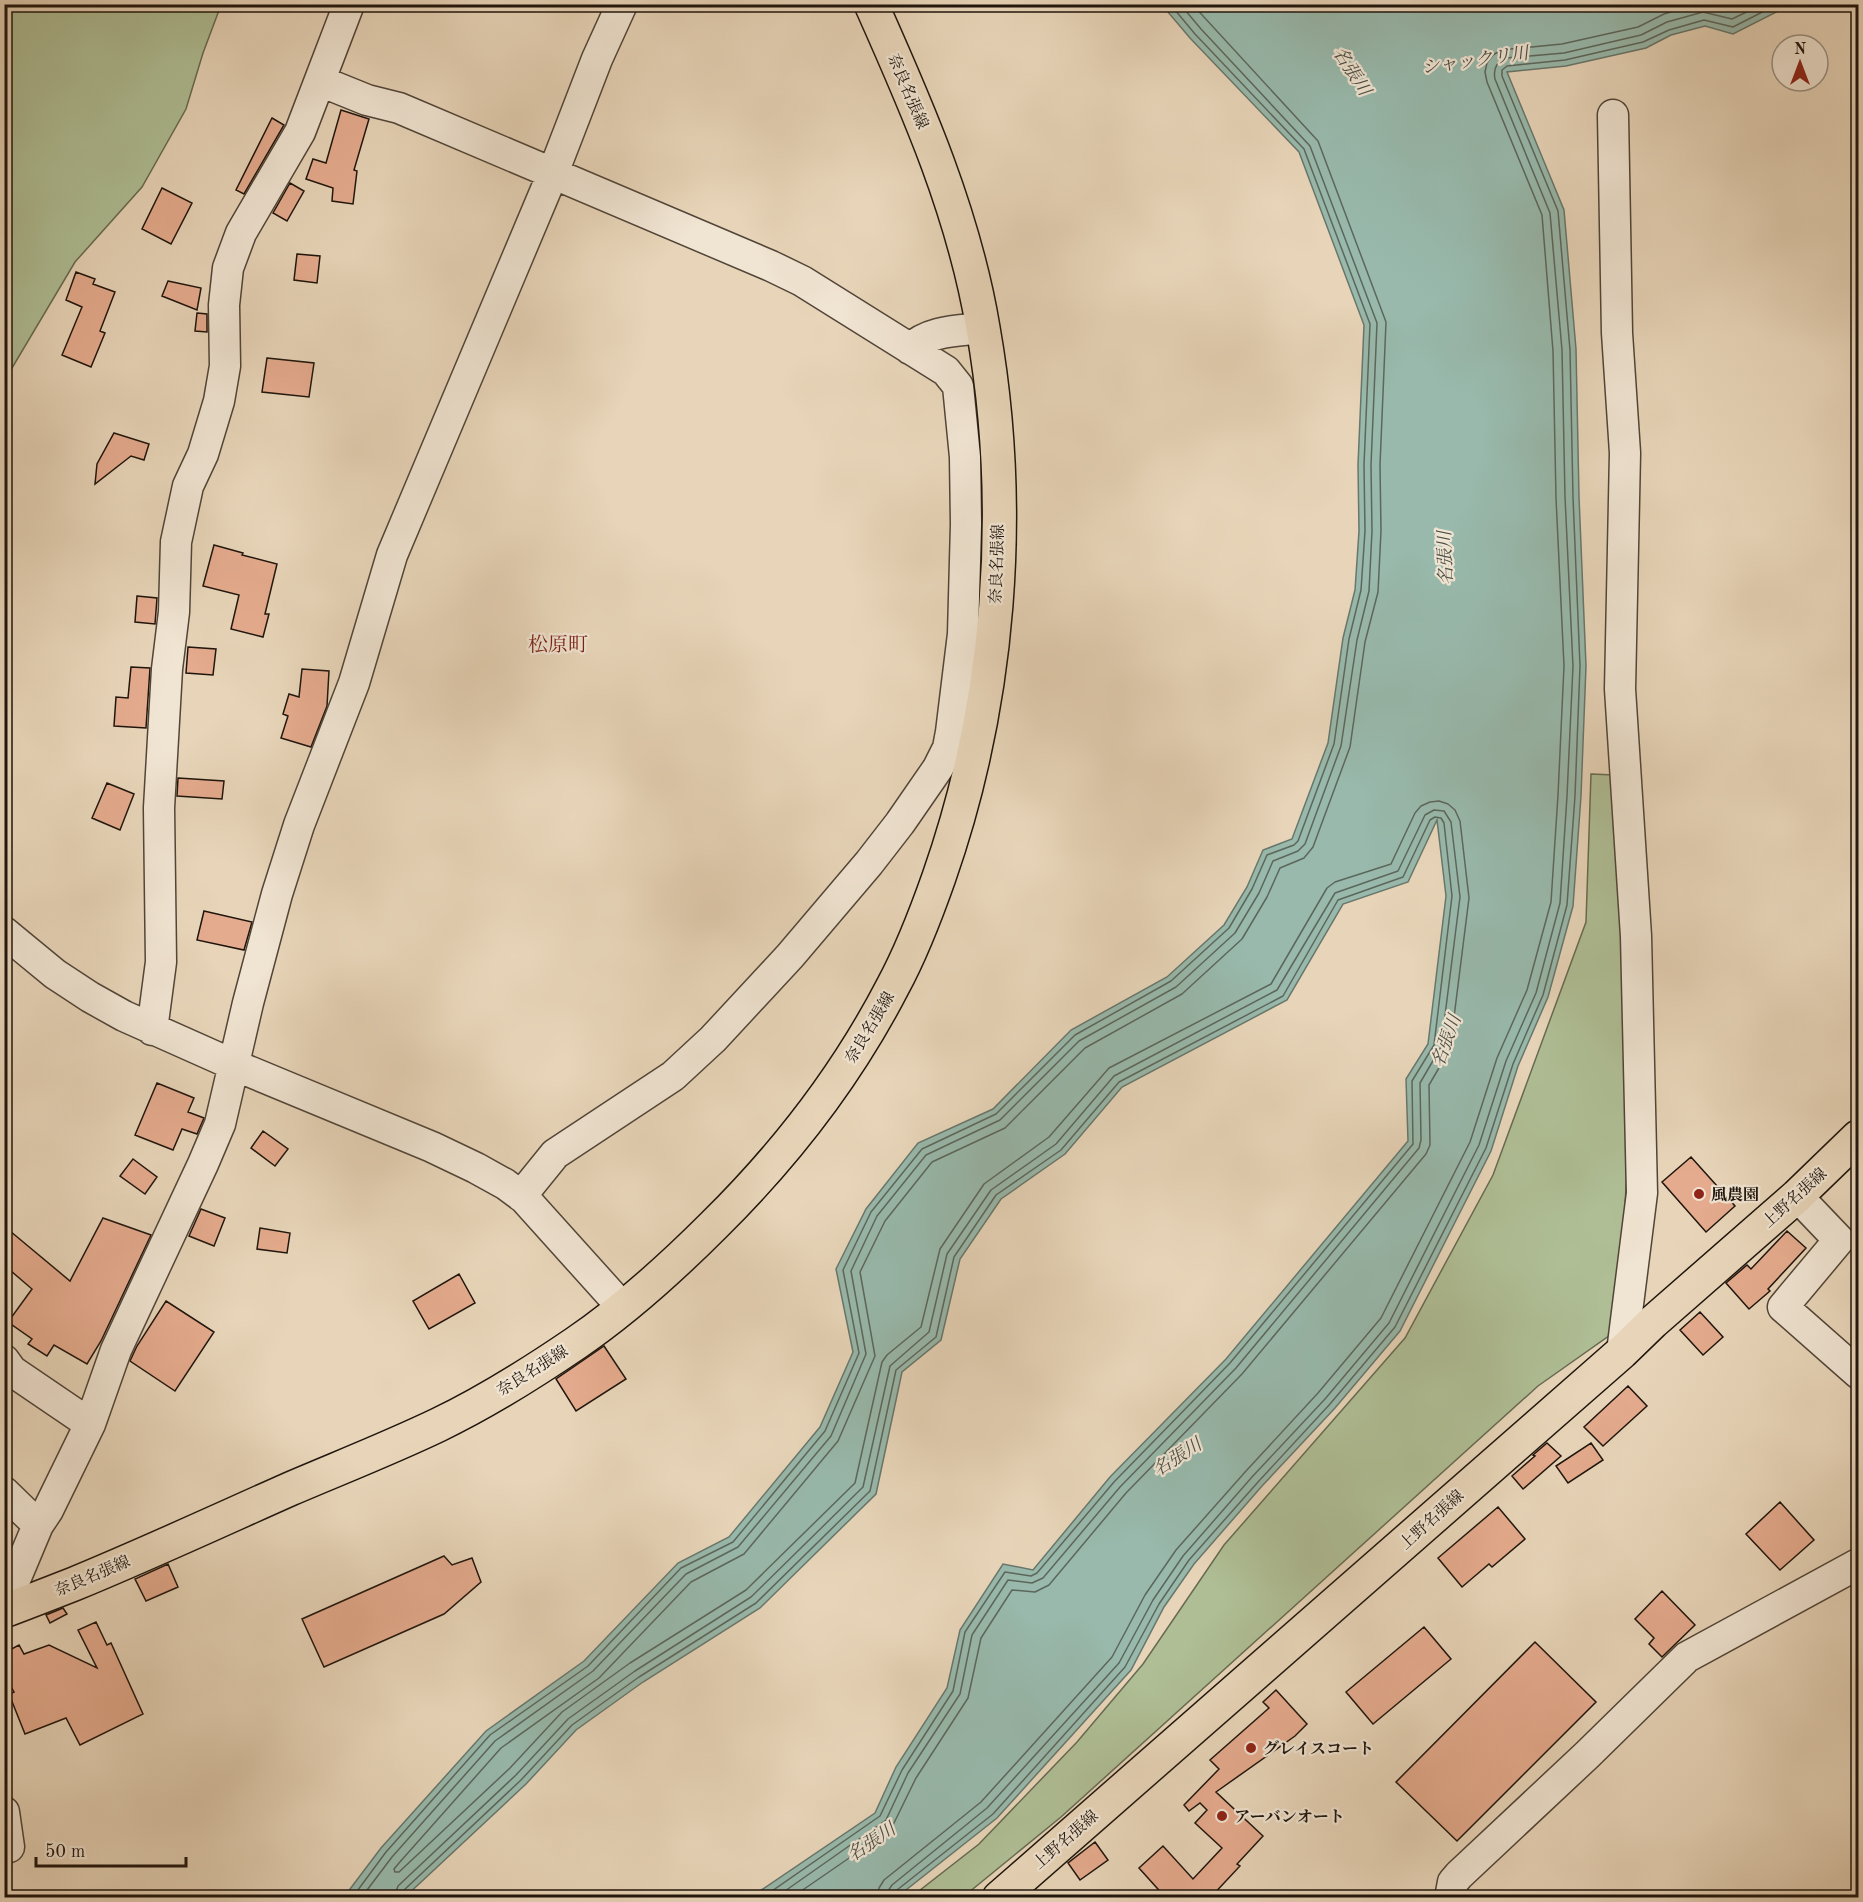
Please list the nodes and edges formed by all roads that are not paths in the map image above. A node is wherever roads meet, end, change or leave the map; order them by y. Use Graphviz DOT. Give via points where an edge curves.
graph roads {
  1 [pos="349,4"];
  2 [pos="622,4"];
  3 [pos="871,4"];
  4 [pos="320,81"];
  5 [pos="1613,115"];
  6 [pos="553,173"];
  7 [pos="984,328"];
  8 [pos="910,349"];
  9 [pos="4,932"];
  10 [pos="152,1030"];
  11 [pos="234,1065"];
  12 [pos="1858,1137"];
  13 [pos="520,1196"];
  14 [pos="1797,1196"];
  15 [pos="623,1308"];
  16 [pos="1622,1352"];
  17 [pos="7,1371"];
  18 [pos="1858,1373"];
  19 [pos="90,1424"];
  20 [pos="4,1492"];
  21 [pos="38,1524"];
  22 [pos="1858,1564"];
  23 [pos="4,1606"];
  24 [pos="4,1611"];
  25 [pos="4,1812"];
  26 [pos="4,1848"];
  27 [pos="999,1898"];
  28 [pos="1454,1898"];
  1 -- 4 [label="street"];
  2 -- 6 [label="street"];
  3 -- 7 [label="main road, 奈良名張線" via="918,111 950,198"];
  4 -- 6 [label="street" via="399,108"];
  4 -- 10 [label="street" via="300,132 241,233 228,268 225,366 219,401 203,454 188,486 176,542 159,808 161,962"];
  5 -- 16 [label="street" via="1617,333 1625,453 1620,689 1636,936 1642,1193"];
  6 -- 8 [label="street" via="789,274"];
  6 -- 11 [label="street" via="392,555 354,683 277,894"];
  7 -- 8 [label="street" via="929,335"];
  7 -- 15 [label="main road, 奈良名張線" via="998,469 992,652 972,768 929,904 896,982 834,1084 770,1167 674,1264"];
  8 -- 13 [label="street" via="946,371 958,387 964,446 963,633 948,748 900,824 790,956 713,1039 673,1076 555,1154"];
  9 -- 10 [label="street" via="55,974"];
  10 -- 11 [label="street"];
  11 -- 13 [label="street" via="432,1147 505,1184"];
  11 -- 19 [label="street" via="220,1124 116,1350"];
  12 -- 14 [label="main road, 上野名張線"];
  13 -- 15 [label="street"];
  14 -- 16 [label="main road, 上野名張線"];
  14 -- 18 [label="street" via="1839,1240 1783,1307"];
  15 -- 24 [label="main road, 奈良名張線" via="519,1380 438,1425 70,1586"];
  16 -- 27 [label="main road, 上野名張線"];
  17 -- 19 [label="street"];
  19 -- 21 [label="street"];
  20 -- 21 [label="street"];
  21 -- 23 [label="street"];
  22 -- 28 [label="street" via="1687,1657 1459,1875 1452,1887"];
  25 -- 26 [label="street" via="9,1847"];
}
